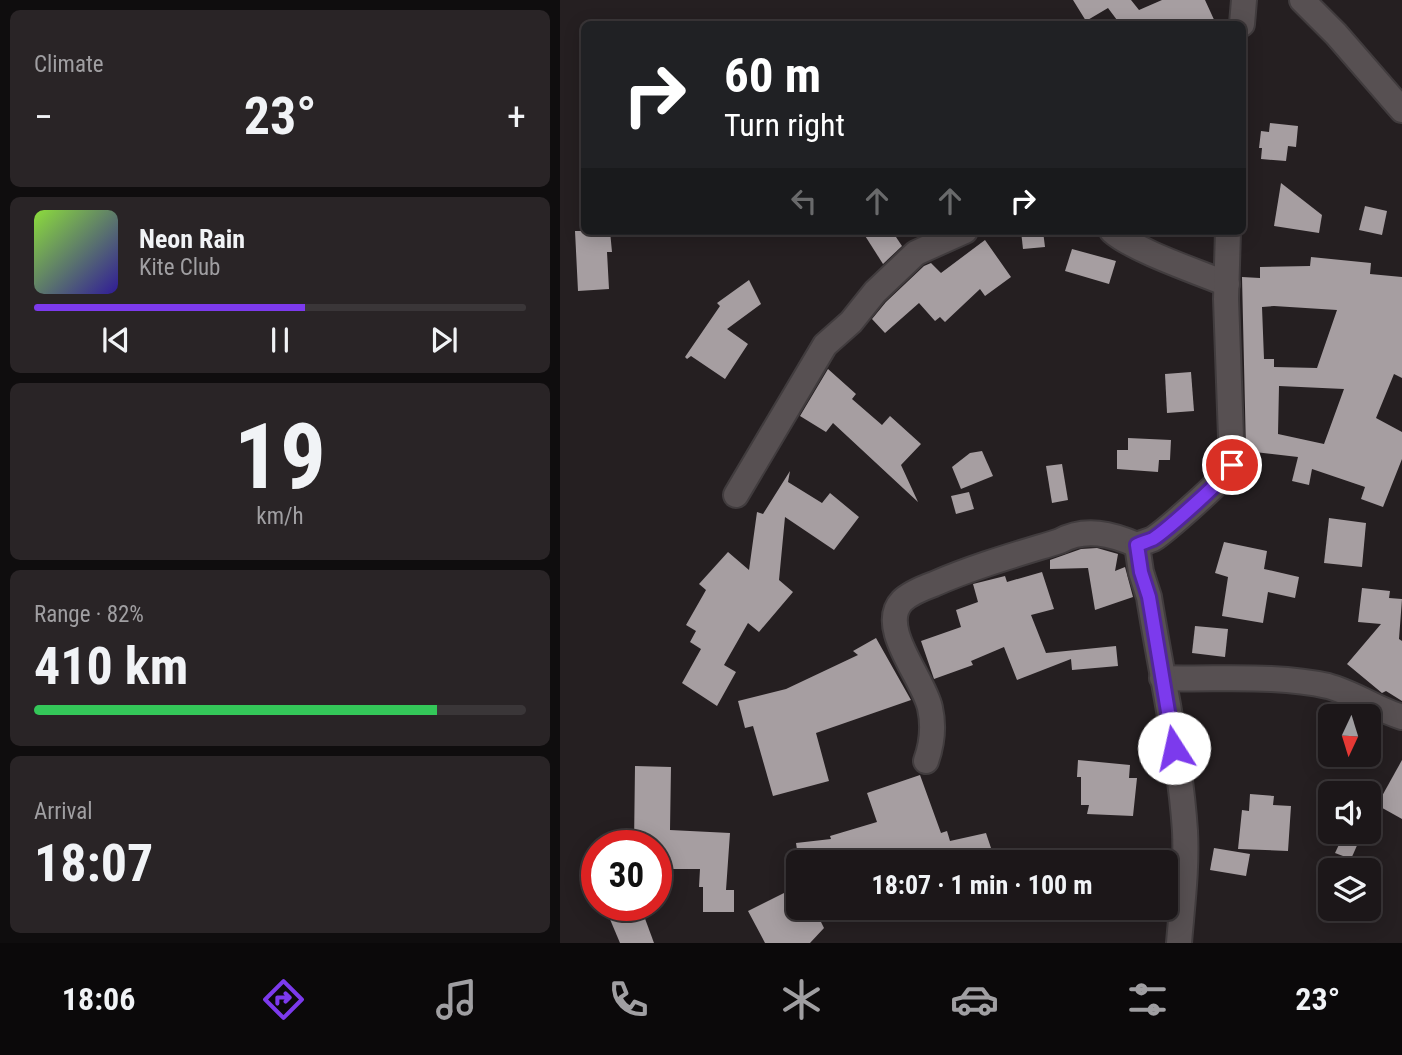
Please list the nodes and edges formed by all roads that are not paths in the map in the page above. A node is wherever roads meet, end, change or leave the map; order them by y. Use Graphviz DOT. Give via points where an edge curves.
graph roads {
  1 [pos="1244,0"];
  2 [pos="1302,0"];
  3 [pos="1242,21"];
  4 [pos="1402,110"];
  5 [pos="956,235"];
  6 [pos="1116,235"];
  7 [pos="1228,235"];
  8 [pos="1227,284"];
  9 [pos="736,495"];
  10 [pos="1137,545"];
  11 [pos="1162,678"];
  12 [pos="1402,717"];
  13 [pos="926,761"];
  14 [pos="1178,866"];
  15 [pos="1178,920"];
  16 [pos="1179,943"];
  1 -- 3 [label="street"];
  2 -- 4 [label="street"];
  5 -- 9 [label="street" via="916,253 825,345"];
  6 -- 8 [label="street"];
  7 -- 8 [label="street"];
  8 -- 10 [label="street" via="1230,471 1155,538"];
  10 -- 11 [label="street"];
  10 -- 13 [label="street" via="1097,533 1073,534 960,573 902,600 893,626 930,708 932,733"];
  11 -- 12 [label="street" via="1327,686"];
  11 -- 14 [label="street" via="1185,831"];
  15 -- 16 [label="street"];
}
